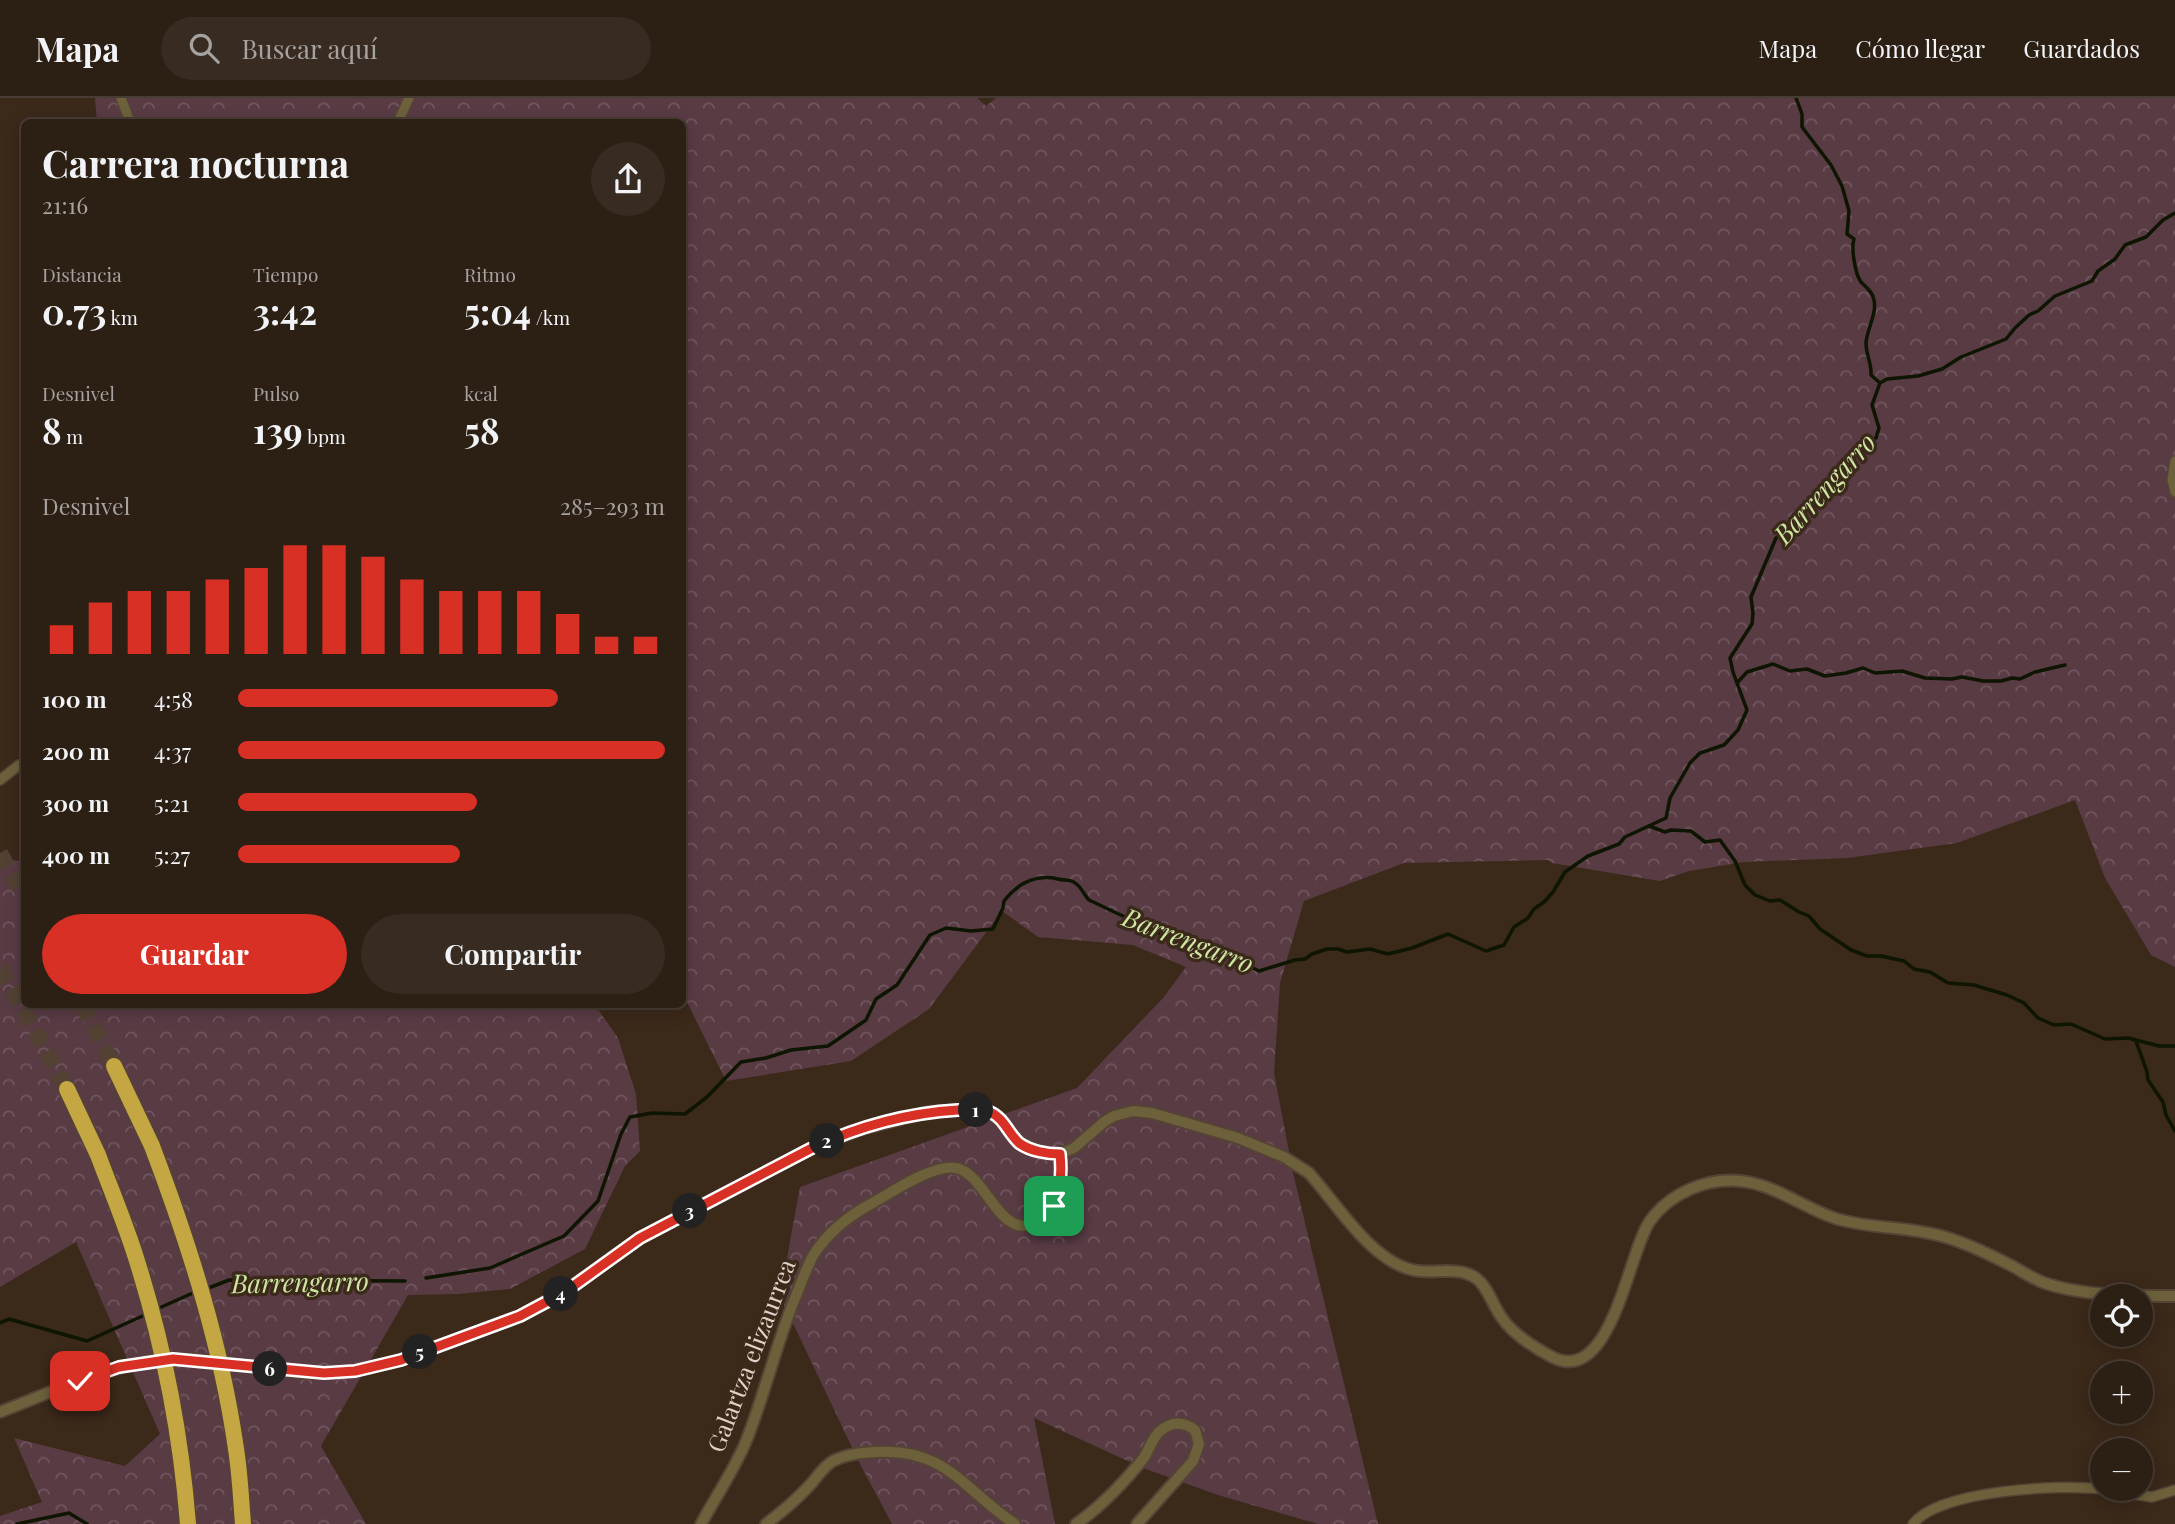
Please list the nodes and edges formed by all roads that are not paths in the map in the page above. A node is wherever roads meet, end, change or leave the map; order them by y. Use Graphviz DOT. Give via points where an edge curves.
graph roads {
  1 [pos="121,98"];
  2 [pos="409,98"];
  3 [pos="129,119"];
  4 [pos="399,119"];
  5 [pos="2175,461"];
  6 [pos="2175,492"];
  7 [pos="19,765"];
  8 [pos="0,780"];
  9 [pos="114,1066"];
  10 [pos="66,1089"];
  11 [pos="1060,1154"];
  12 [pos="2175,1296"];
  13 [pos="0,1412"];
  14 [pos="2090,1489"];
  15 [pos="2175,1490"];
  16 [pos="2153,1497"];
  17 [pos="188,1524"];
  18 [pos="243,1524"];
  19 [pos="701,1524"];
  20 [pos="766,1524"];
  21 [pos="1016,1524"];
  22 [pos="1076,1524"];
  23 [pos="1137,1524"];
  24 [pos="1913,1524"];
  1 -- 3 [label="street"];
  2 -- 4 [label="street"];
  5 -- 6 [label="street"];
  7 -- 8 [label="street"];
  9 -- 18 [label="highway, bridge" via="152,1146 196,1271 215,1339 236,1451"];
  10 -- 17 [label="highway, bridge" via="98,1155 155,1324 180,1449"];
  11 -- 12 [label="street" via="1114,1116 1133,1111 1270,1150 1308,1173 1388,1260 1412,1270 1456,1271 1478,1279 1515,1332 1567,1361 1583,1358 1611,1326 1641,1236 1658,1212 1676,1197 1720,1181 1755,1182 1835,1218 1958,1241 2042,1282 2101,1293"];
  11 -- 13 [label="street" via="1019,1143 1002,1121 986,1111 942,1111 902,1118 832,1139 727,1191 640,1238 565,1292 520,1316 401,1360 324,1373 189,1359 135,1363"];
  11 -- 19 [label="street, Galartza elizaurrea" via="1059,1194 1054,1206 1032,1223 1012,1222 968,1174 947,1168 875,1202 834,1230 813,1255 782,1329 745,1443"];
  14 -- 24 [label="street" via="1992,1493 1940,1505 1918,1516"];
  15 -- 16 [label="street"];
  20 -- 21 [label="street" via="834,1461 888,1451 937,1463"];
  22 -- 23 [label="street" via="1131,1473 1158,1432 1174,1424 1188,1425 1198,1436 1193,1461"];
}
